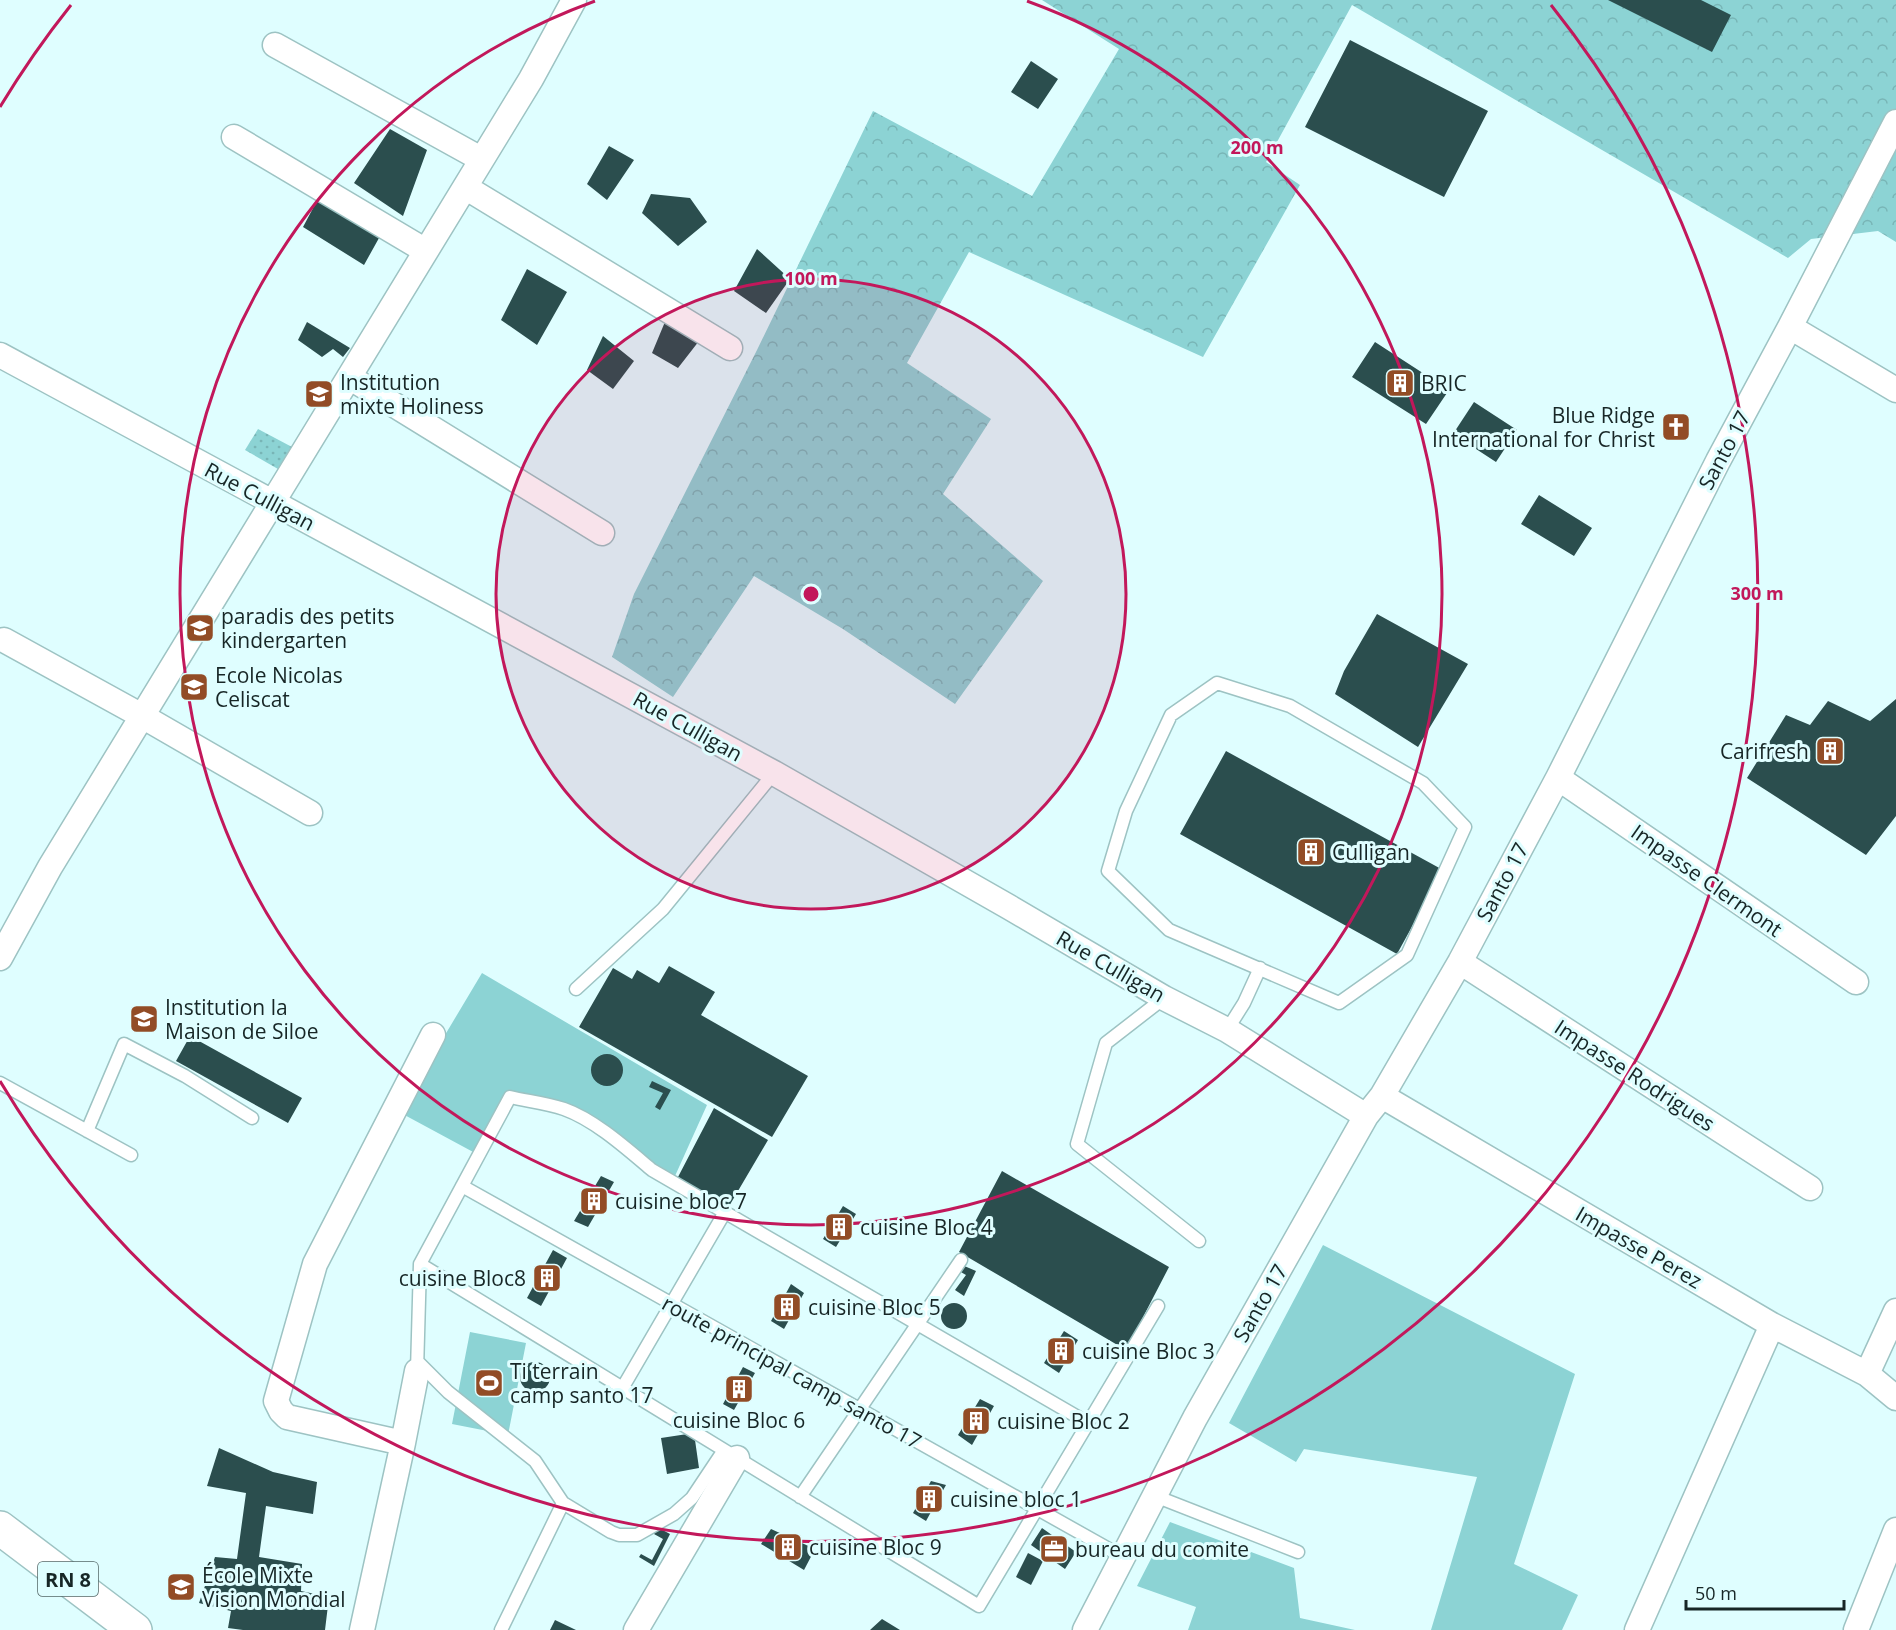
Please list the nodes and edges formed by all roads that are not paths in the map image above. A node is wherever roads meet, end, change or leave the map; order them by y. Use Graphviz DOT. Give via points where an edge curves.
graph roads {
  1 [pos="574,0"];
  2 [pos="275,45"];
  3 [pos="1896,122"];
  4 [pos="234,137"];
  5 [pos="481,159"];
  6 [pos="465,187"];
  7 [pos="426,251"];
  8 [pos="1790,327"];
  9 [pos="730,348"];
  10 [pos="0,355"];
  11 [pos="349,377"];
  12 [pos="1896,390"];
  13 [pos="271,502"];
  14 [pos="602,533"];
  15 [pos="4,640"];
  16 [pos="142,716"];
  17 [pos="774,773"];
  18 [pos="1558,778"];
  19 [pos="310,813"];
  20 [pos="0,958"];
  21 [pos="1460,962"];
  22 [pos="1260,968"];
  23 [pos="1856,982"];
  24 [pos="576,989"];
  25 [pos="1164,998"];
  26 [pos="1227,1030"];
  27 [pos="433,1035"];
  28 [pos="0,1083"];
  29 [pos="1382,1096"];
  30 [pos="1366,1116"];
  31 [pos="252,1118"];
  32 [pos="87,1131"];
  33 [pos="131,1155"];
  34 [pos="462,1185"];
  35 [pos="1810,1188"];
  36 [pos="725,1212"];
  37 [pos="1199,1241"];
  38 [pos="961,1260"];
  39 [pos="420,1264"];
  40 [pos="672,1304"];
  41 [pos="1158,1306"];
  42 [pos="1896,1311"];
  43 [pos="918,1324"];
  44 [pos="1772,1325"];
  45 [pos="417,1366"];
  46 [pos="1867,1374"];
  47 [pos="622,1387"];
  48 [pos="1896,1398"];
  49 [pos="859,1410"];
  50 [pos="1088,1423"];
  51 [pos="403,1443"];
  52 [pos="731,1454"];
  53 [pos="1155,1496"];
  54 [pos="800,1497"];
  55 [pos="563,1503"];
  56 [pos="1036,1510"];
  57 [pos="0,1528"];
  58 [pos="1896,1530"];
  59 [pos="1298,1552"];
  60 [pos="1123,1557"];
  61 [pos="135,1630"];
  62 [pos="362,1630"];
  63 [pos="501,1630"];
  64 [pos="636,1630"];
  65 [pos="1085,1630"];
  66 [pos="1637,1630"];
  67 [pos="1856,1630"];
  1 -- 5 [label="street"];
  2 -- 5 [label="street"];
  3 -- 8 [label="street, Santo 17"];
  4 -- 7 [label="street"];
  5 -- 6 [label="street"];
  6 -- 7 [label="street"];
  6 -- 9 [label="street"];
  7 -- 11 [label="street"];
  8 -- 12 [label="street"];
  8 -- 18 [label="street, Santo 17"];
  10 -- 13 [label="street, Rue Culligan"];
  11 -- 13 [label="street"];
  11 -- 14 [label="street"];
  13 -- 16 [label="street"];
  13 -- 17 [label="street, Rue Culligan"];
  15 -- 16 [label="street"];
  16 -- 19 [label="street"];
  16 -- 20 [label="street"];
  17 -- 24 [label="lane" via="663,909"];
  17 -- 25 [label="street, Rue Culligan"];
  18 -- 21 [label="street, Santo 17"];
  18 -- 23 [label="street, Impasse Clermont"];
  21 -- 29 [label="street, Santo 17"];
  21 -- 35 [label="street, Impasse Rodrigues"];
  22 -- 22 [label="lane" via="1339,1003 1407,955 1465,827 1423,783 1321,723 1290,706 1216,683 1171,715 1126,811 1108,871 1169,930"];
  22 -- 26 [label="lane"];
  25 -- 26 [label="street, Rue Culligan"];
  25 -- 37 [label="lane" via="1106,1043 1077,1144"];
  26 -- 30 [label="street, Rue Culligan"];
  27 -- 51 [label="street" via="315,1264 276,1401 287,1417"];
  28 -- 32 [label="lane"];
  29 -- 30 [label="street, Santo 17"];
  29 -- 44 [label="street, Impasse Perez"];
  30 -- 53 [label="street, Santo 17"];
  31 -- 32 [label="lane" via="124,1044"];
  32 -- 33 [label="lane"];
  34 -- 36 [label="lane" via="510,1097 564,1109 584,1119 652,1170"];
  34 -- 39 [label="lane"];
  34 -- 40 [label="lane, route principal camp santo 17"];
  36 -- 40 [label="lane"];
  36 -- 43 [label="lane"];
  38 -- 43 [label="lane"];
  39 -- 45 [label="lane"];
  39 -- 47 [label="lane"];
  40 -- 47 [label="lane"];
  40 -- 49 [label="lane, route principal camp santo 17"];
  41 -- 50 [label="lane"];
  42 -- 46 [label="street"];
  43 -- 49 [label="lane"];
  43 -- 50 [label="lane"];
  44 -- 46 [label="street, Impasse Perez"];
  44 -- 66 [label="street"];
  45 -- 51 [label="street"];
  45 -- 55 [label="lane" via="535,1461"];
  46 -- 48 [label="street, Impasse Perez"];
  47 -- 52 [label="lane"];
  49 -- 54 [label="lane"];
  49 -- 56 [label="lane, route principal camp santo 17"];
  50 -- 56 [label="lane"];
  51 -- 62 [label="street"];
  52 -- 54 [label="lane"];
  52 -- 55 [label="lane" via="693,1498 637,1535 611,1532"];
  52 -- 64 [label="street"];
  53 -- 59 [label="lane"];
  53 -- 60 [label="street, Santo 17"];
  54 -- 56 [label="lane" via="979,1606"];
  55 -- 63 [label="lane"];
  56 -- 60 [label="lane, route principal camp santo 17"];
  57 -- 61 [label="main road, RN 8"];
  58 -- 67 [label="street"];
  60 -- 65 [label="street, Santo 17"];
}
